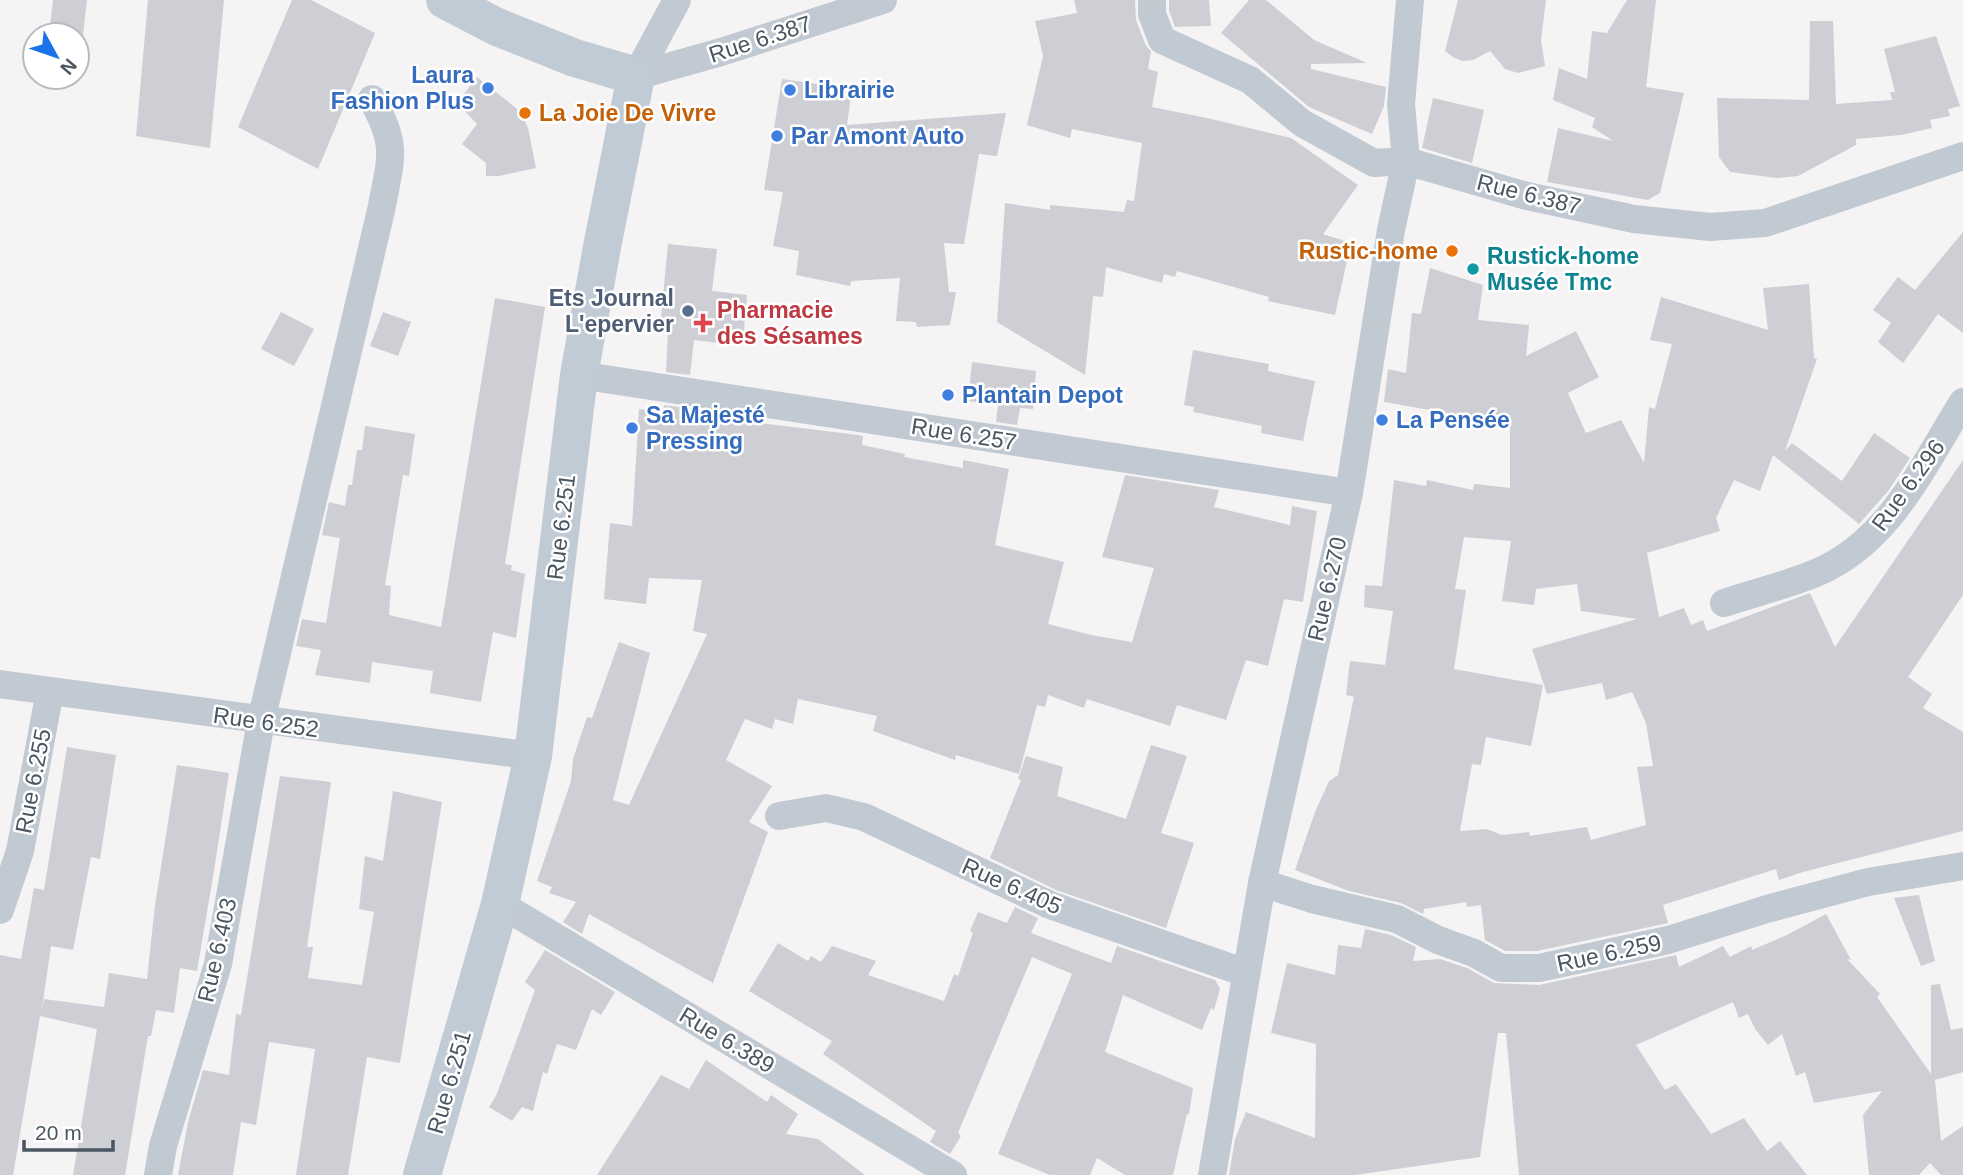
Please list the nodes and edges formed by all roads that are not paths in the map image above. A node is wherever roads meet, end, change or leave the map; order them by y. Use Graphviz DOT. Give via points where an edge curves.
graph roads {
  1 [pos="445,0"];
  2 [pos="677,0"];
  3 [pos="883,0"];
  4 [pos="1152,0"];
  5 [pos="1410,0"];
  6 [pos="636,76"];
  7 [pos="372,99"];
  8 [pos="1963,156"];
  9 [pos="1406,161"];
  10 [pos="579,375"];
  11 [pos="1961,410"];
  12 [pos="1349,493"];
  13 [pos="1724,603"];
  14 [pos="0,684"];
  15 [pos="50,691"];
  16 [pos="261,721"];
  17 [pos="533,756"];
  18 [pos="779,816"];
  19 [pos="1963,866"];
  20 [pos="1262,883"];
  21 [pos="500,904"];
  22 [pos="0,910"];
  23 [pos="1247,973"];
  24 [pos="158,1175"];
  25 [pos="422,1175"];
  26 [pos="953,1175"];
  27 [pos="1212,1175"];
  1 -- 6 [label="main road" via="497,27"];
  2 -- 6 [label="street"];
  3 -- 6 [label="street, Rue 6.387"];
  4 -- 9 [label="street, Rue 6.387" via="1162,40 1250,80 1302,123 1374,163"];
  5 -- 9 [label="street, Rue 6.270" via="1401,104"];
  6 -- 10 [label="main road, Rue 6.251"];
  7 -- 16 [label="street, Rue 6.403" via="387,126 392,154"];
  8 -- 9 [label="street, Rue 6.387" via="1765,223 1710,227 1634,219 1527,196"];
  9 -- 12 [label="street, Rue 6.270"];
  10 -- 12 [label="street, Rue 6.257"];
  10 -- 17 [label="main road, Rue 6.251"];
  11 -- 13 [label="street, Rue 6.296" via="1884,524 1857,549 1817,573"];
  12 -- 20 [label="street, Rue 6.270"];
  14 -- 15 [label="street, Rue 6.252"];
  15 -- 16 [label="street, Rue 6.252"];
  15 -- 22 [label="street, Rue 6.255" via="20,851"];
  16 -- 17 [label="street, Rue 6.252"];
  16 -- 24 [label="street, Rue 6.403" via="218,964"];
  17 -- 21 [label="main road, Rue 6.251"];
  18 -- 23 [label="street, Rue 6.405" via="826,808 864,817 1050,905"];
  19 -- 20 [label="street, Rue 6.259" via="1868,882 1668,940 1539,968 1502,968 1397,919"];
  20 -- 23 [label="street, Rue 6.270"];
  21 -- 25 [label="main road, Rue 6.251"];
  21 -- 26 [label="street, Rue 6.389"];
  23 -- 27 [label="street, Rue 6.270"];
}
